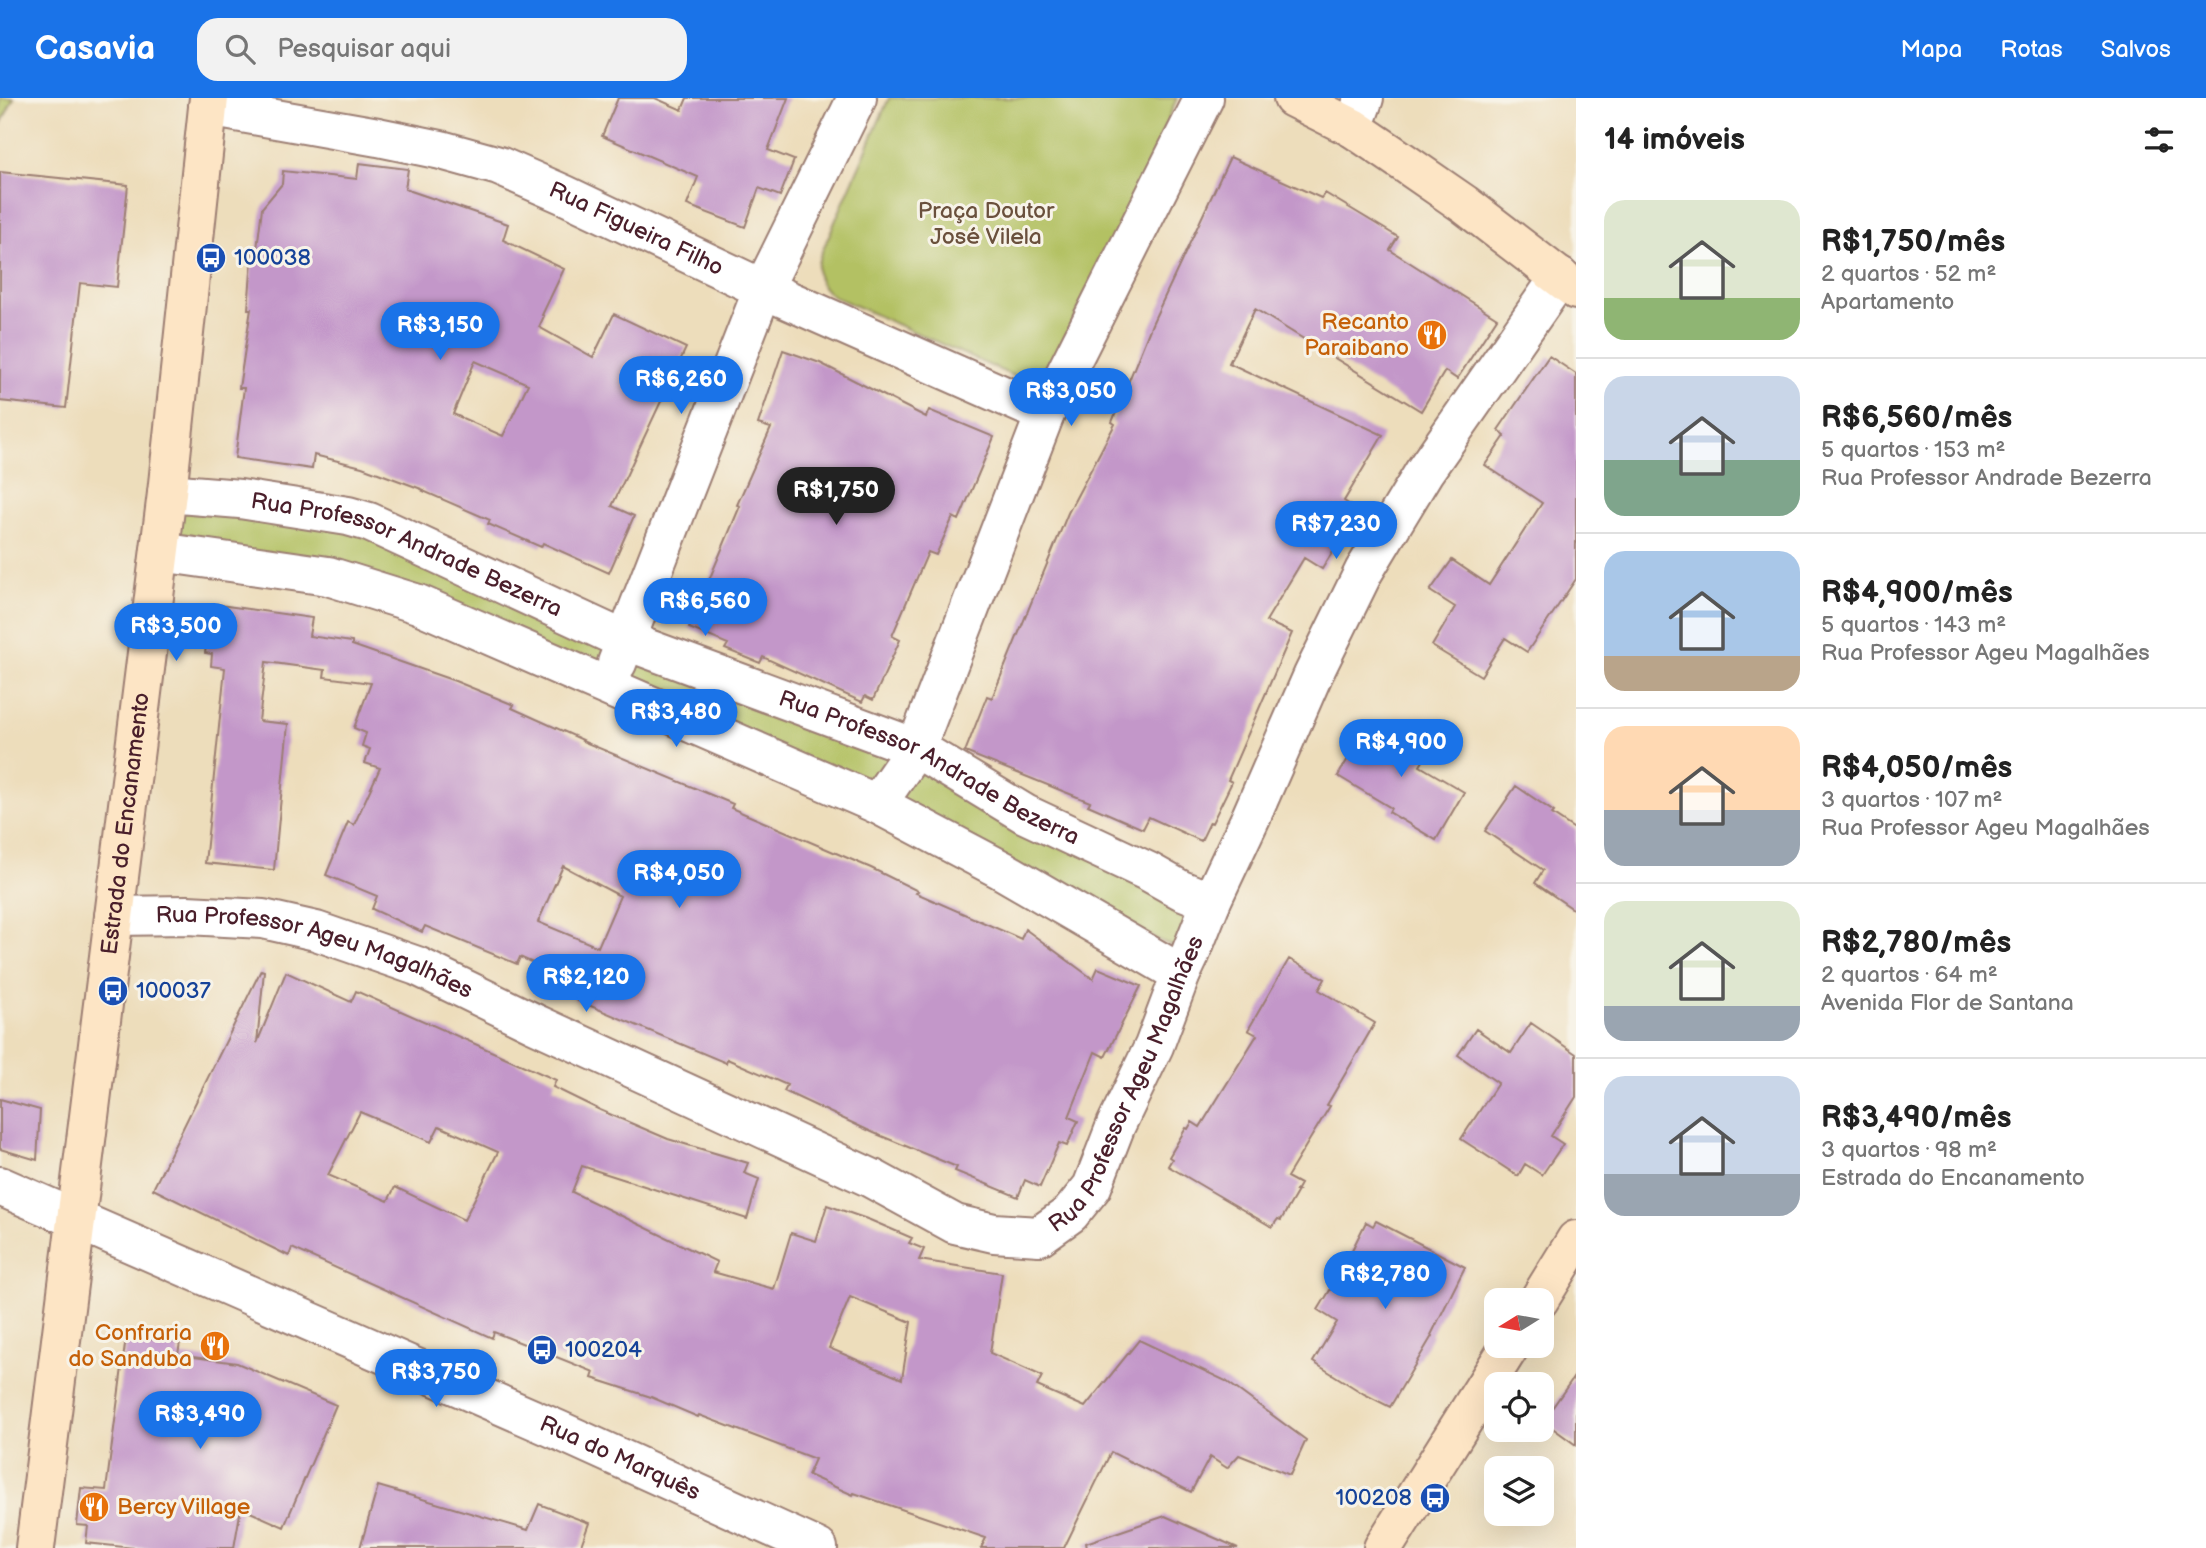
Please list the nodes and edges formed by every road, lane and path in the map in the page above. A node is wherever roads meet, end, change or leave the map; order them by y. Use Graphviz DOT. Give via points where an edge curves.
graph roads {
  1 [pos="857,98"];
  2 [pos="1204,98"];
  3 [pos="1293,98"];
  4 [pos="209,103"];
  5 [pos="1358,113"];
  6 [pos="1568,284"];
  7 [pos="763,289"];
  8 [pos="1045,414"];
  9 [pos="167,493"];
  10 [pos="160,552"];
  11 [pos="624,640"];
  12 [pos="608,688"];
  13 [pos="916,748"];
  14 [pos="877,804"];
  15 [pos="1211,902"];
  16 [pos="114,916"];
  17 [pos="1181,974"];
  18 [pos="0,1186"];
  19 [pos="76,1219"];
  20 [pos="1576,1240"];
  21 [pos="1546,1288"];
  22 [pos="1502,1358"];
  23 [pos="35,1548"];
  24 [pos="818,1548"];
  25 [pos="1383,1548"];
  1 -- 7 [label="street"];
  2 -- 8 [label="street"];
  3 -- 5 [label="main road"];
  4 -- 7 [label="street, Rua Figueira Filho" via="499,166"];
  4 -- 9 [label="main road, Estrada do Encanamento"];
  5 -- 6 [label="main road" via="1464,204"];
  6 -- 15 [label="street, Rua Professor Ageu Magalhães" via="1424,472 1364,571 1312,675"];
  7 -- 8 [label="street, Rua Figueira Filho"];
  7 -- 11 [label="street"];
  8 -- 13 [label="street"];
  9 -- 10 [label="main road, Estrada do Encanamento"];
  9 -- 11 [label="street, Rua Professor Andrade Bezerra" via="240,499 369,522"];
  10 -- 12 [label="street, Rua Professor Andrade Bezerra" via="328,576 418,604"];
  10 -- 16 [label="main road, Estrada do Encanamento"];
  11 -- 12 [label="street"];
  11 -- 13 [label="street, Rua Professor Andrade Bezerra"];
  12 -- 14 [label="street, Rua Professor Andrade Bezerra"];
  13 -- 14 [label="street"];
  13 -- 15 [label="street, Rua Professor Andrade Bezerra" via="1025,814"];
  14 -- 17 [label="street, Rua Professor Andrade Bezerra"];
  15 -- 17 [label="street, Rua Professor Ageu Magalhães"];
  16 -- 17 [label="street, Rua Professor Ageu Magalhães" via="262,919 316,931 417,966 871,1178 955,1224 1039,1236 1070,1214 1092,1187"];
  16 -- 19 [label="main road, Estrada do Encanamento"];
  18 -- 19 [label="street, Rua do Marquês"];
  19 -- 23 [label="main road, Estrada do Encanamento"];
  19 -- 24 [label="street, Rua do Marquês"];
  20 -- 21 [label="main road"];
  22 -- 25 [label="main road"];
}
